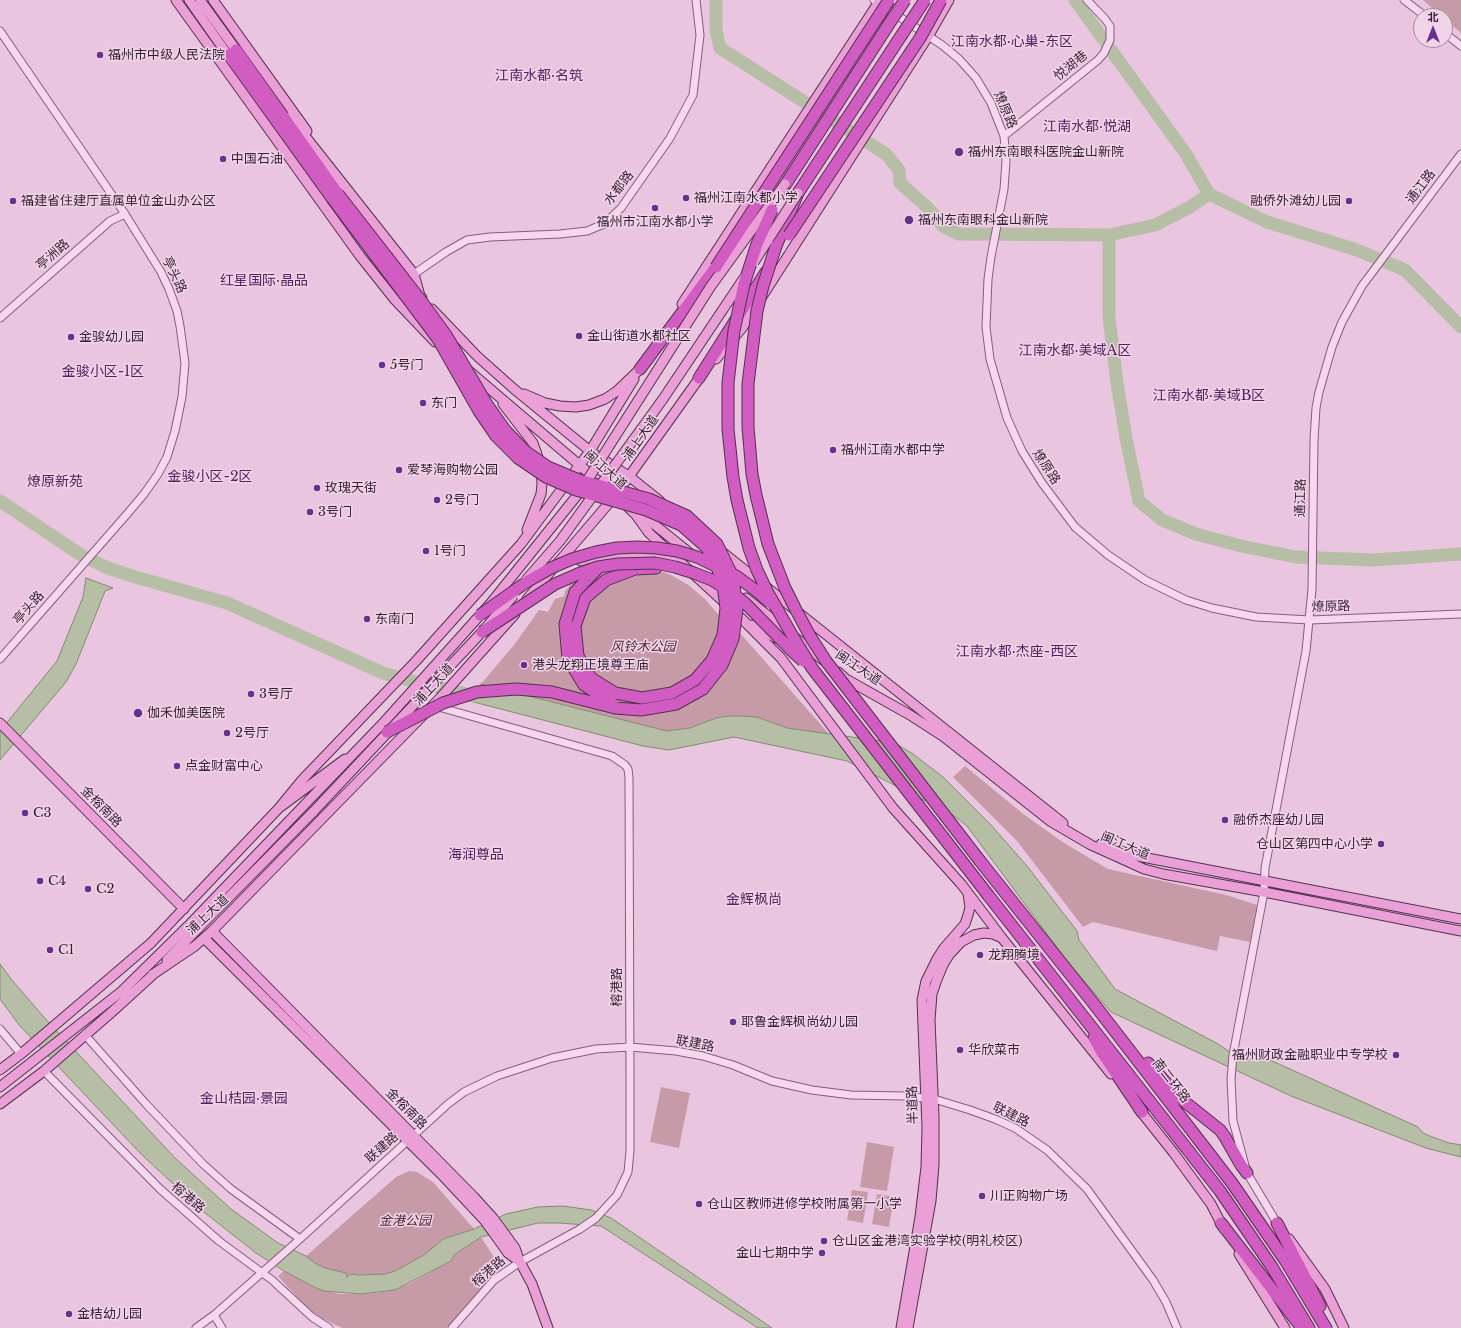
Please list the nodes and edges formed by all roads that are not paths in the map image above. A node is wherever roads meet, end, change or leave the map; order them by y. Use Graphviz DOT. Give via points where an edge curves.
graph roads {
  1 [pos="176,0"];
  2 [pos="189,0"];
  3 [pos="200,0"];
  4 [pos="213,0"];
  5 [pos="696,0"];
  6 [pos="889,0"];
  7 [pos="905,0"];
  8 [pos="925,0"];
  9 [pos="941,0"];
  10 [pos="949,0"];
  11 [pos="1087,0"];
  12 [pos="1404,0"];
  13 [pos="877,1"];
  14 [pos="1414,8"];
  15 [pos="0,31"];
  16 [pos="929,36"];
  17 [pos="1453,40"];
  18 [pos="1461,46"];
  19 [pos="232,53"];
  20 [pos="1004,136"];
  21 [pos="1461,154"];
  22 [pos="785,184"];
  23 [pos="798,193"];
  24 [pos="335,196"];
  25 [pos="125,214"];
  26 [pos="373,221"];
  27 [pos="346,237"];
  28 [pos="414,274"];
  29 [pos="0,318"];
  30 [pos="640,369"];
  31 [pos="699,378"];
  32 [pos="491,388"];
  33 [pos="514,389"];
  34 [pos="590,451"];
  35 [pos="580,464"];
  36 [pos="630,477"];
  37 [pos="615,496"];
  38 [pos="634,513"];
  39 [pos="522,544"];
  40 [pos="657,548"];
  41 [pos="675,567"];
  42 [pos="687,567"];
  43 [pos="552,570"];
  44 [pos="1461,614"];
  45 [pos="480,615"];
  46 [pos="741,618"];
  47 [pos="1310,620"];
  48 [pos="482,632"];
  49 [pos="0,660"];
  50 [pos="826,661"];
  51 [pos="812,668"];
  52 [pos="846,679"];
  53 [pos="433,705"];
  54 [pos="641,710"];
  55 [pos="0,723"];
  56 [pos="387,732"];
  57 [pos="356,752"];
  58 [pos="279,808"];
  59 [pos="1264,880"];
  60 [pos="1264,892"];
  61 [pos="968,893"];
  62 [pos="184,909"];
  63 [pos="1461,919"];
  64 [pos="212,930"];
  65 [pos="1461,931"];
  66 [pos="204,938"];
  67 [pos="1002,938"];
  68 [pos="152,975"];
  69 [pos="1094,1004"];
  70 [pos="1081,1013"];
  71 [pos="0,1029"];
  72 [pos="86,1036"];
  73 [pos="630,1047"];
  74 [pos="21,1054"];
  75 [pos="0,1070"];
  76 [pos="44,1071"];
  77 [pos="0,1087"];
  78 [pos="930,1099"];
  79 [pos="0,1104"];
  80 [pos="1142,1112"];
  81 [pos="411,1138"];
  82 [pos="1247,1172"];
  83 [pos="1277,1223"];
  84 [pos="1221,1224"];
  85 [pos="300,1239"];
  86 [pos="520,1262"];
  87 [pos="262,1272"];
  88 [pos="214,1315"];
  89 [pos="196,1328"];
  90 [pos="222,1328"];
  91 [pos="330,1328"];
  92 [pos="452,1328"];
  93 [pos="548,1328"];
  94 [pos="900,1328"];
  95 [pos="908,1328"];
  96 [pos="1177,1328"];
  97 [pos="1285,1328"];
  98 [pos="1302,1328"];
  99 [pos="1309,1328"];
  100 [pos="1326,1328"];
  101 [pos="1331,1328"];
  102 [pos="1344,1328"];
  1 -- 27 [label="main road"];
  2 -- 19 [label="main road"];
  3 -- 19 [label="main road"];
  4 -- 26 [label="main road"];
  5 -- 28 [label="street, 水都路" via="700,35 693,95 670,138 621,208 604,224 587,231 467,240"];
  6 -- 30 [label="highway, bridge" via="716,267"];
  7 -- 22 [label="highway, bridge"];
  8 -- 23 [label="highway, bridge"];
  9 -- 31 [label="highway, bridge" via="920,38 788,235"];
  10 -- 16 [label="main road, 浦上大道"];
  11 -- 20 [label="street, 悦湖巷" via="1110,26 1110,40 1104,53"];
  12 -- 14 [label="street"];
  13 -- 16 [label="street, 燎原路"];
  13 -- 30 [label="main road"];
  15 -- 25 [label="street, 亭头路"];
  16 -- 20 [label="street, 燎原路" via="959,58 976,78 991,103"];
  16 -- 31 [label="main road, 浦上大道" via="742,328"];
  17 -- 18 [label="street"];
  19 -- 24 [label="highway"];
  19 -- 26 [label="main road"];
  19 -- 27 [label="main road"];
  20 -- 47 [label="street, 燎原路" via="1005,178 989,268 986,327 990,359 1009,423 1042,483 1068,519 1091,542 1152,584 1186,600 1212,608 1239,614"];
  21 -- 47 [label="street, 通江路" via="1362,286 1342,322 1332,347 1319,392 1315,421"];
  22 -- 45 [label="main road, bridge" via="711,286 579,493"];
  22 -- 51 [label="highway, bridge" via="757,244 738,308 730,358 728,429 737,500 752,555 768,593"];
  23 -- 48 [label="main road, 浦上大道, bridge" via="654,412 560,541"];
  23 -- 50 [label="highway, bridge" via="776,246 757,311 748,384 748,427 756,495 768,544 788,593"];
  24 -- 41 [label="highway, bridge" via="438,339 496,436 518,458 546,477 576,490 646,510 681,525 707,548 722,578 726,608 723,635 712,660 696,680 672,693 642,698 615,693 591,678 578,656 575,626 585,598 606,580 635,569"];
  24 -- 54 [label="highway, bridge" via="422,302 446,335 492,412 525,451 548,467 579,480 649,499 687,516 717,544 733,577 737,609 733,639 722,665 703,688 676,704"];
  25 -- 29 [label="street, 亭洲路" via="110,221"];
  25 -- 49 [label="street, 亭头路" via="160,272 173,299 180,326 184,373 175,431 165,462 144,494"];
  26 -- 28 [label="main road, 闽江大道"];
  27 -- 32 [label="main road, 闽江大道" via="414,321 436,343"];
  28 -- 33 [label="main road, 闽江大道" via="420,296"];
  30 -- 33 [label="main road" via="617,391 589,405 576,407 545,403"];
  30 -- 34 [label="main road"];
  31 -- 36 [label="main road, 浦上大道"];
  32 -- 35 [label="main road, 闽江大道"];
  32 -- 39 [label="main road" via="533,443 541,466 541,494"];
  33 -- 34 [label="main road, 闽江大道"];
  34 -- 35 [label="main road"];
  34 -- 36 [label="main road, 闽江大道"];
  35 -- 37 [label="main road, 闽江大道"];
  35 -- 39 [label="main road"];
  36 -- 37 [label="main road, 浦上大道"];
  36 -- 59 [label="main road, 闽江大道" via="1060,820 1094,842 1132,855"];
  37 -- 38 [label="main road, 闽江大道"];
  37 -- 43 [label="main road, 浦上大道"];
  38 -- 42 [label="main road" via="649,533"];
  38 -- 52 [label="main road, 闽江大道" via="650,521"];
  39 -- 58 [label="main road" via="416,661 302,780"];
  40 -- 45 [label="highway, bridge" via="617,548 572,559 528,581"];
  40 -- 50 [label="highway, bridge" via="697,557 736,576 778,610"];
  40 -- 54 [label="highway, bridge" via="629,554 598,568 575,592 565,624 568,659 584,686 611,703"];
  41 -- 48 [label="highway, bridge" via="655,563 598,567 555,584"];
  41 -- 51 [label="highway, bridge" via="712,580 730,591"];
  42 -- 43 [label="main road" via="658,557 626,555 587,559"];
  42 -- 46 [label="main road"];
  43 -- 53 [label="main road, 浦上大道"];
  44 -- 47 [label="street, 燎原路"];
  45 -- 57 [label="main road"];
  46 -- 52 [label="main road"];
  46 -- 61 [label="main road" via="781,658 894,808"];
  47 -- 59 [label="street, 通江路"];
  48 -- 56 [label="main road, 浦上大道, bridge"];
  50 -- 69 [label="highway, 南二环路, bridge"];
  51 -- 70 [label="highway, bridge"];
  52 -- 60 [label="main road, 闽江大道" via="944,738 1050,821 1091,845 1144,869"];
  53 -- 64 [label="main road, 浦上大道"];
  53 -- 73 [label="street, 榕港路" via="612,756 628,769"];
  54 -- 56 [label="highway, bridge" via="615,708 552,692 516,688 477,692 443,703"];
  55 -- 62 [label="main road, 金榕南路"];
  56 -- 68 [label="main road, 浦上大道, bridge" via="314,811"];
  57 -- 58 [label="main road"];
  57 -- 77 [label="main road, 浦上大道" via="122,991"];
  58 -- 62 [label="main road"];
  59 -- 60 [label="street, 通江路"];
  59 -- 63 [label="main road, 闽江大道"];
  60 -- 65 [label="main road, 闽江大道"];
  60 -- 82 [label="street, 通江路" via="1232,1069 1233,1121"];
  61 -- 67 [label="main road"];
  61 -- 78 [label="main road, 半道路" via="970,907 965,924 936,958 925,987 922,1006"];
  62 -- 74 [label="main road" via="151,943"];
  64 -- 66 [label="main road, 浦上大道"];
  64 -- 81 [label="main road, 金榕南路"];
  66 -- 68 [label="main road, 浦上大道"];
  66 -- 81 [label="main road"];
  67 -- 78 [label="main road, 半道路" via="984,933 965,939 949,955 938,975 931,1007"];
  67 -- 80 [label="main road"];
  68 -- 72 [label="main road, 浦上大道"];
  69 -- 82 [label="highway" via="1180,1098 1220,1130"];
  69 -- 100 [label="highway, 南二环路" via="1232,1183 1285,1260"];
  70 -- 80 [label="highway" via="1101,1051"];
  70 -- 99 [label="highway" via="1220,1191 1272,1267"];
  71 -- 74 [label="street"];
  72 -- 76 [label="main road, 浦上大道"];
  72 -- 85 [label="street" via="204,1164 231,1189"];
  73 -- 78 [label="street, 联建路" via="703,1056 772,1081 812,1090 851,1095"];
  73 -- 81 [label="street, 联建路" via="564,1055 497,1076 453,1100"];
  73 -- 86 [label="street, 榕港路" via="630,1150 628,1172 623,1185 611,1203 596,1218"];
  74 -- 75 [label="main road"];
  76 -- 79 [label="main road, 浦上大道"];
  76 -- 87 [label="street, 榕港路" via="160,1189 219,1241"];
  78 -- 94 [label="main road, 半道路" via="925,1185"];
  78 -- 95 [label="main road, 半道路" via="935,1157 933,1184"];
  78 -- 96 [label="street, 联建路" via="963,1107 1008,1124 1035,1140 1057,1158 1087,1189 1153,1280"];
  80 -- 84 [label="main road" via="1206,1197"];
  81 -- 85 [label="street, 联建路"];
  81 -- 86 [label="main road, 金榕南路" via="493,1218 515,1248"];
  82 -- 83 [label="street, 通江路"];
  83 -- 101 [label="highway"];
  83 -- 102 [label="main road" via="1325,1289"];
  84 -- 97 [label="main road"];
  84 -- 98 [label="highway"];
  85 -- 87 [label="street, 联建路"];
  86 -- 92 [label="street, 榕港路" via="488,1286"];
  86 -- 93 [label="main road, 金榕南路" via="532,1284"];
  87 -- 88 [label="street, 联建路"];
  87 -- 91 [label="street, 榕港路" via="312,1317"];
  88 -- 89 [label="street, 联建路"];
  88 -- 90 [label="street"];
}
